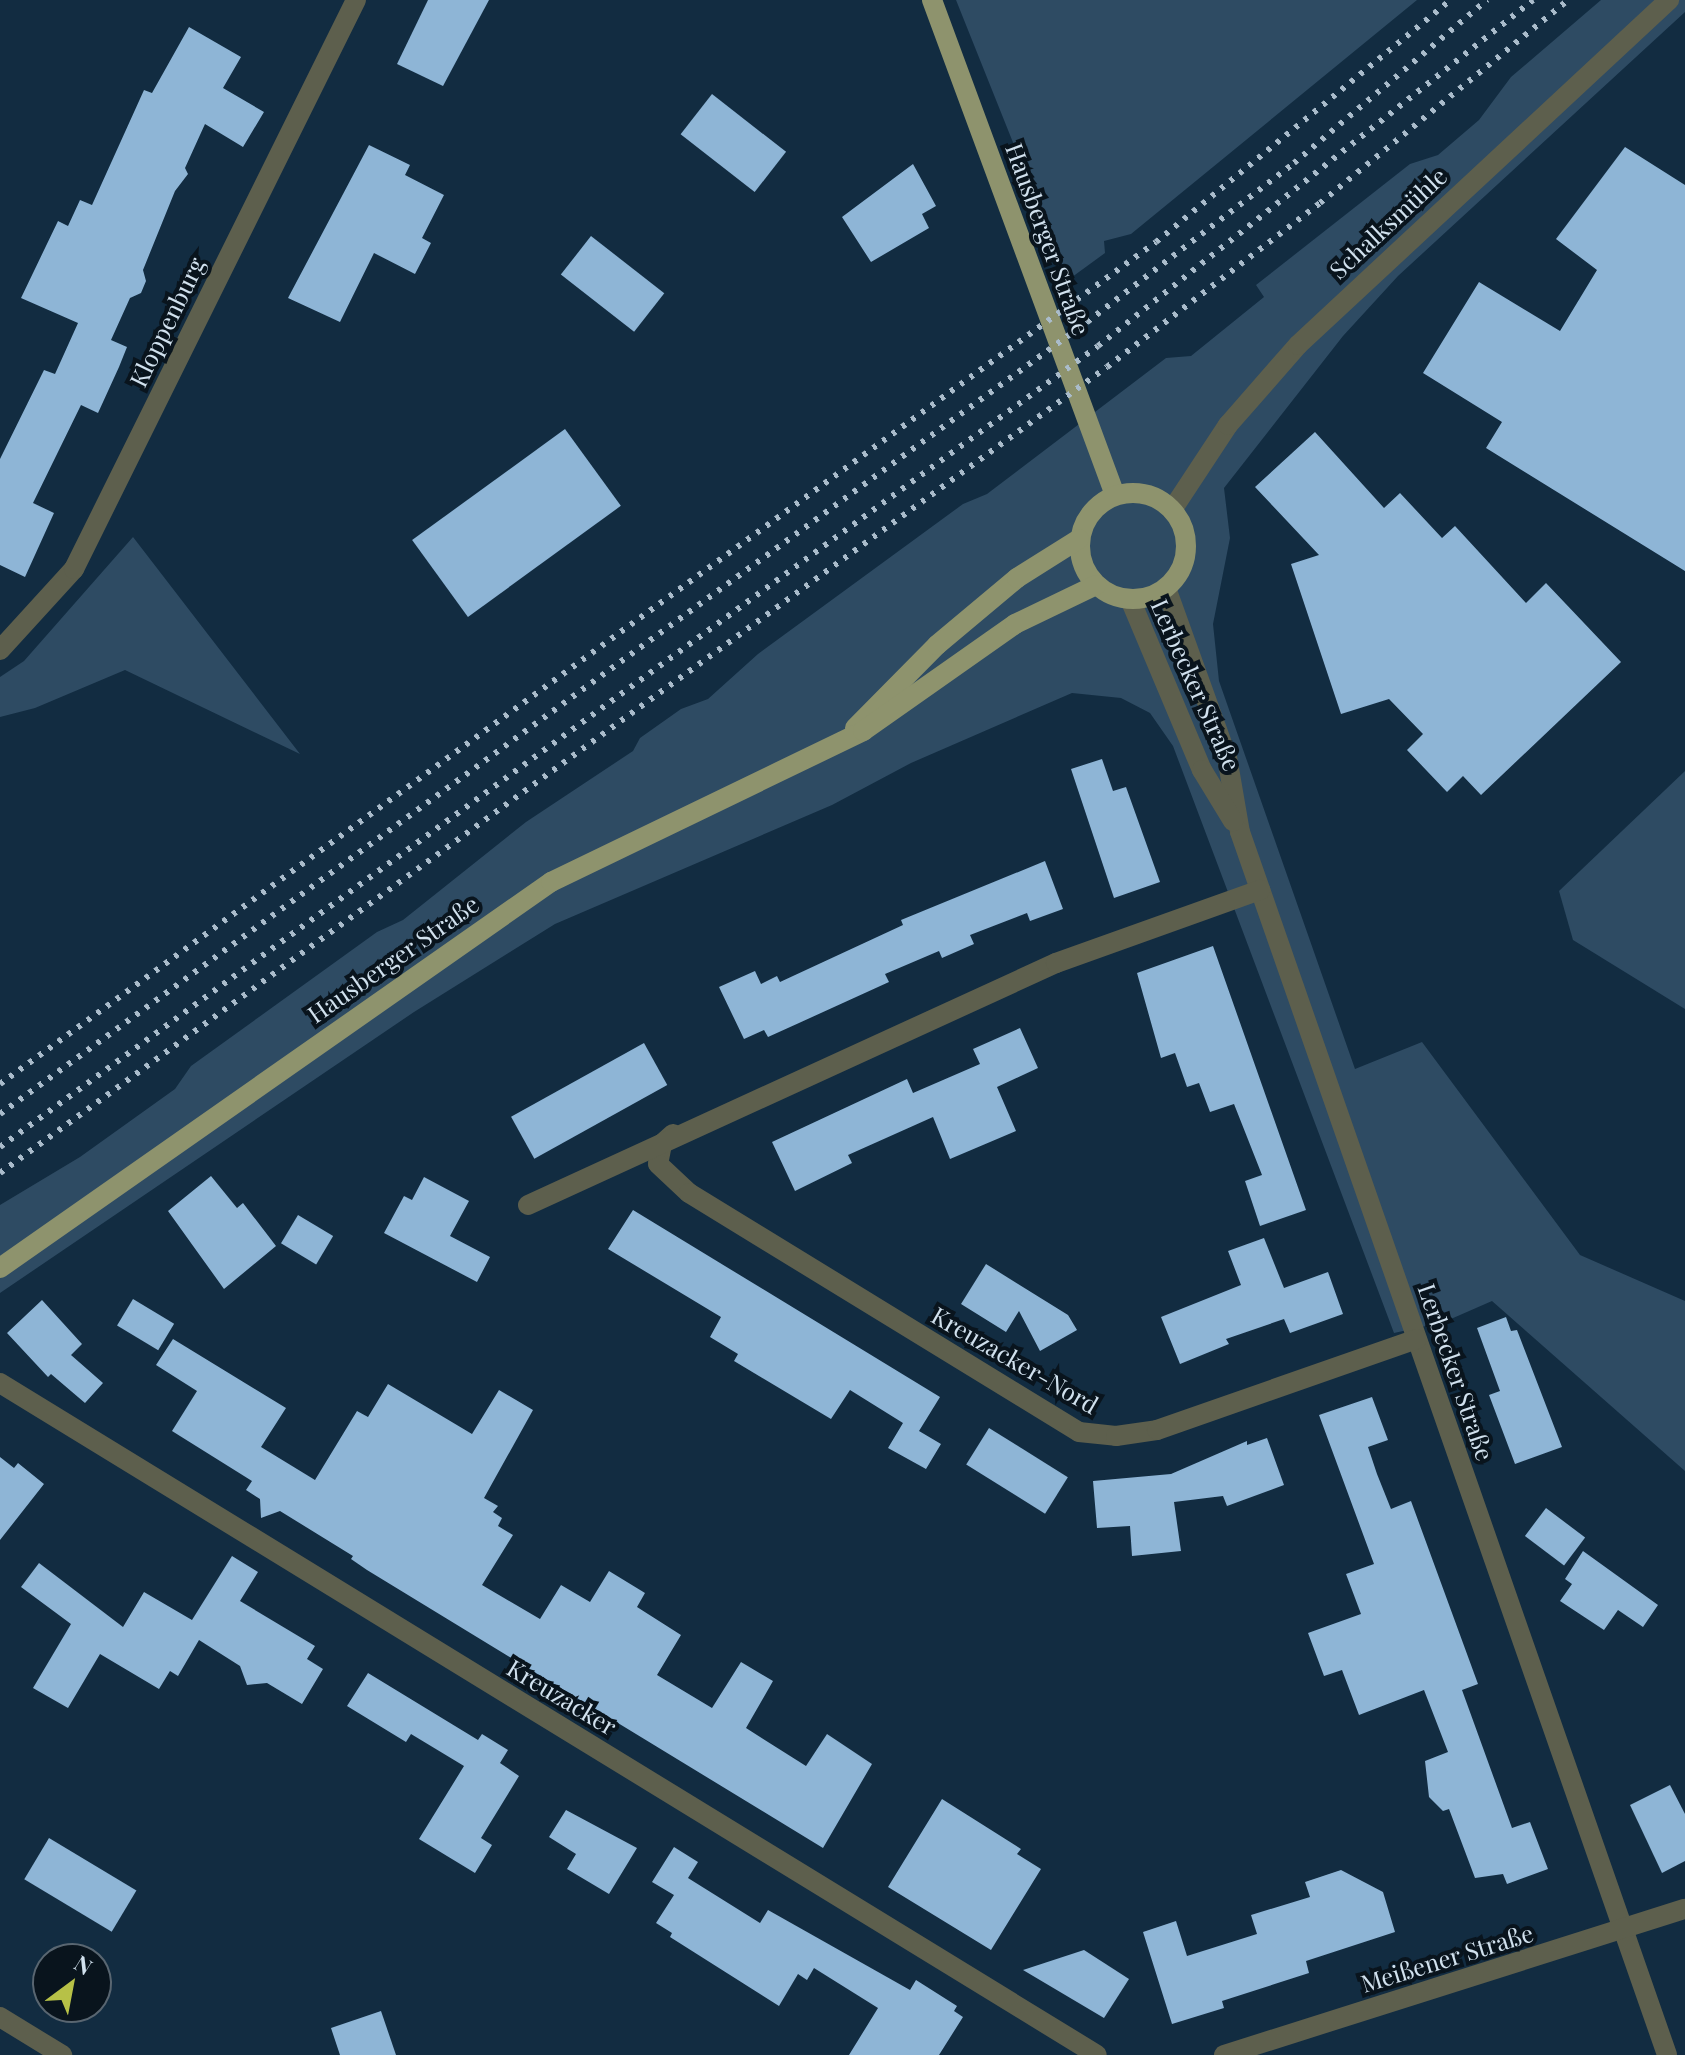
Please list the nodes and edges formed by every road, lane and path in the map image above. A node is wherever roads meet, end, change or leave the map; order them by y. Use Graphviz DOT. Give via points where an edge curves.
graph roads {
  1 [pos="356,0"];
  2 [pos="932,0"];
  3 [pos="1669,0"];
  4 [pos="1115,495"];
  5 [pos="1172,510"];
  6 [pos="1079,539"];
  7 [pos="1096,585"];
  8 [pos="1166,588"];
  9 [pos="1130,599"];
  10 [pos="0,650"];
  11 [pos="844,739"];
  12 [pos="1240,832"];
  13 [pos="1260,890"];
  14 [pos="673,1134"];
  15 [pos="528,1205"];
  16 [pos="0,1268"];
  17 [pos="1417,1339"];
  18 [pos="0,1383"];
  19 [pos="1685,1909"];
  20 [pos="1621,1930"];
  21 [pos="0,2017"];
  22 [pos="62,2055"];
  23 [pos="1097,2055"];
  24 [pos="1224,2055"];
  25 [pos="1667,2055"];
  1 -- 10 [label="street, Kloppenburg" via="74,569"];
  2 -- 4 [label="main road, Hausberger Straße"];
  3 -- 5 [label="street, Schalksmühle" via="1298,345 1228,425"];
  4 -- 5 [label="main road" via="1140,492"];
  4 -- 6 [label="main road" via="1095,508"];
  5 -- 8 [label="main road" via="1182,524 1186,550 1178,575"];
  6 -- 7 [label="main road" via="1082,564"];
  6 -- 11 [label="main road, Hausberger Straße" via="1017,578 937,645"];
  7 -- 9 [label="main road"];
  7 -- 11 [label="main road, Hausberger Straße" via="1015,624 891,715"];
  8 -- 9 [label="main road"];
  8 -- 12 [label="street, Lerbecker Straße" via="1227,757"];
  9 -- 12 [label="street, Lerbecker Straße" via="1202,770"];
  11 -- 16 [label="main road, Hausberger Straße" via="551,882"];
  12 -- 13 [label="street, Lerbecker Straße"];
  13 -- 14 [label="street" via="1056,963"];
  13 -- 17 [label="street, Lerbecker Straße"];
  14 -- 15 [label="street"];
  14 -- 17 [label="street, Kreuzacker-Nord" via="662,1144 658,1164 679,1187 1079,1432 1116,1436 1157,1430"];
  17 -- 20 [label="street, Lerbecker Straße"];
  18 -- 23 [label="street, Kreuzacker"];
  19 -- 20 [label="street, Meißener Straße"];
  20 -- 24 [label="street, Meißener Straße"];
  20 -- 25 [label="street, Lerbecker Straße"];
  21 -- 22 [label="street"];
}
